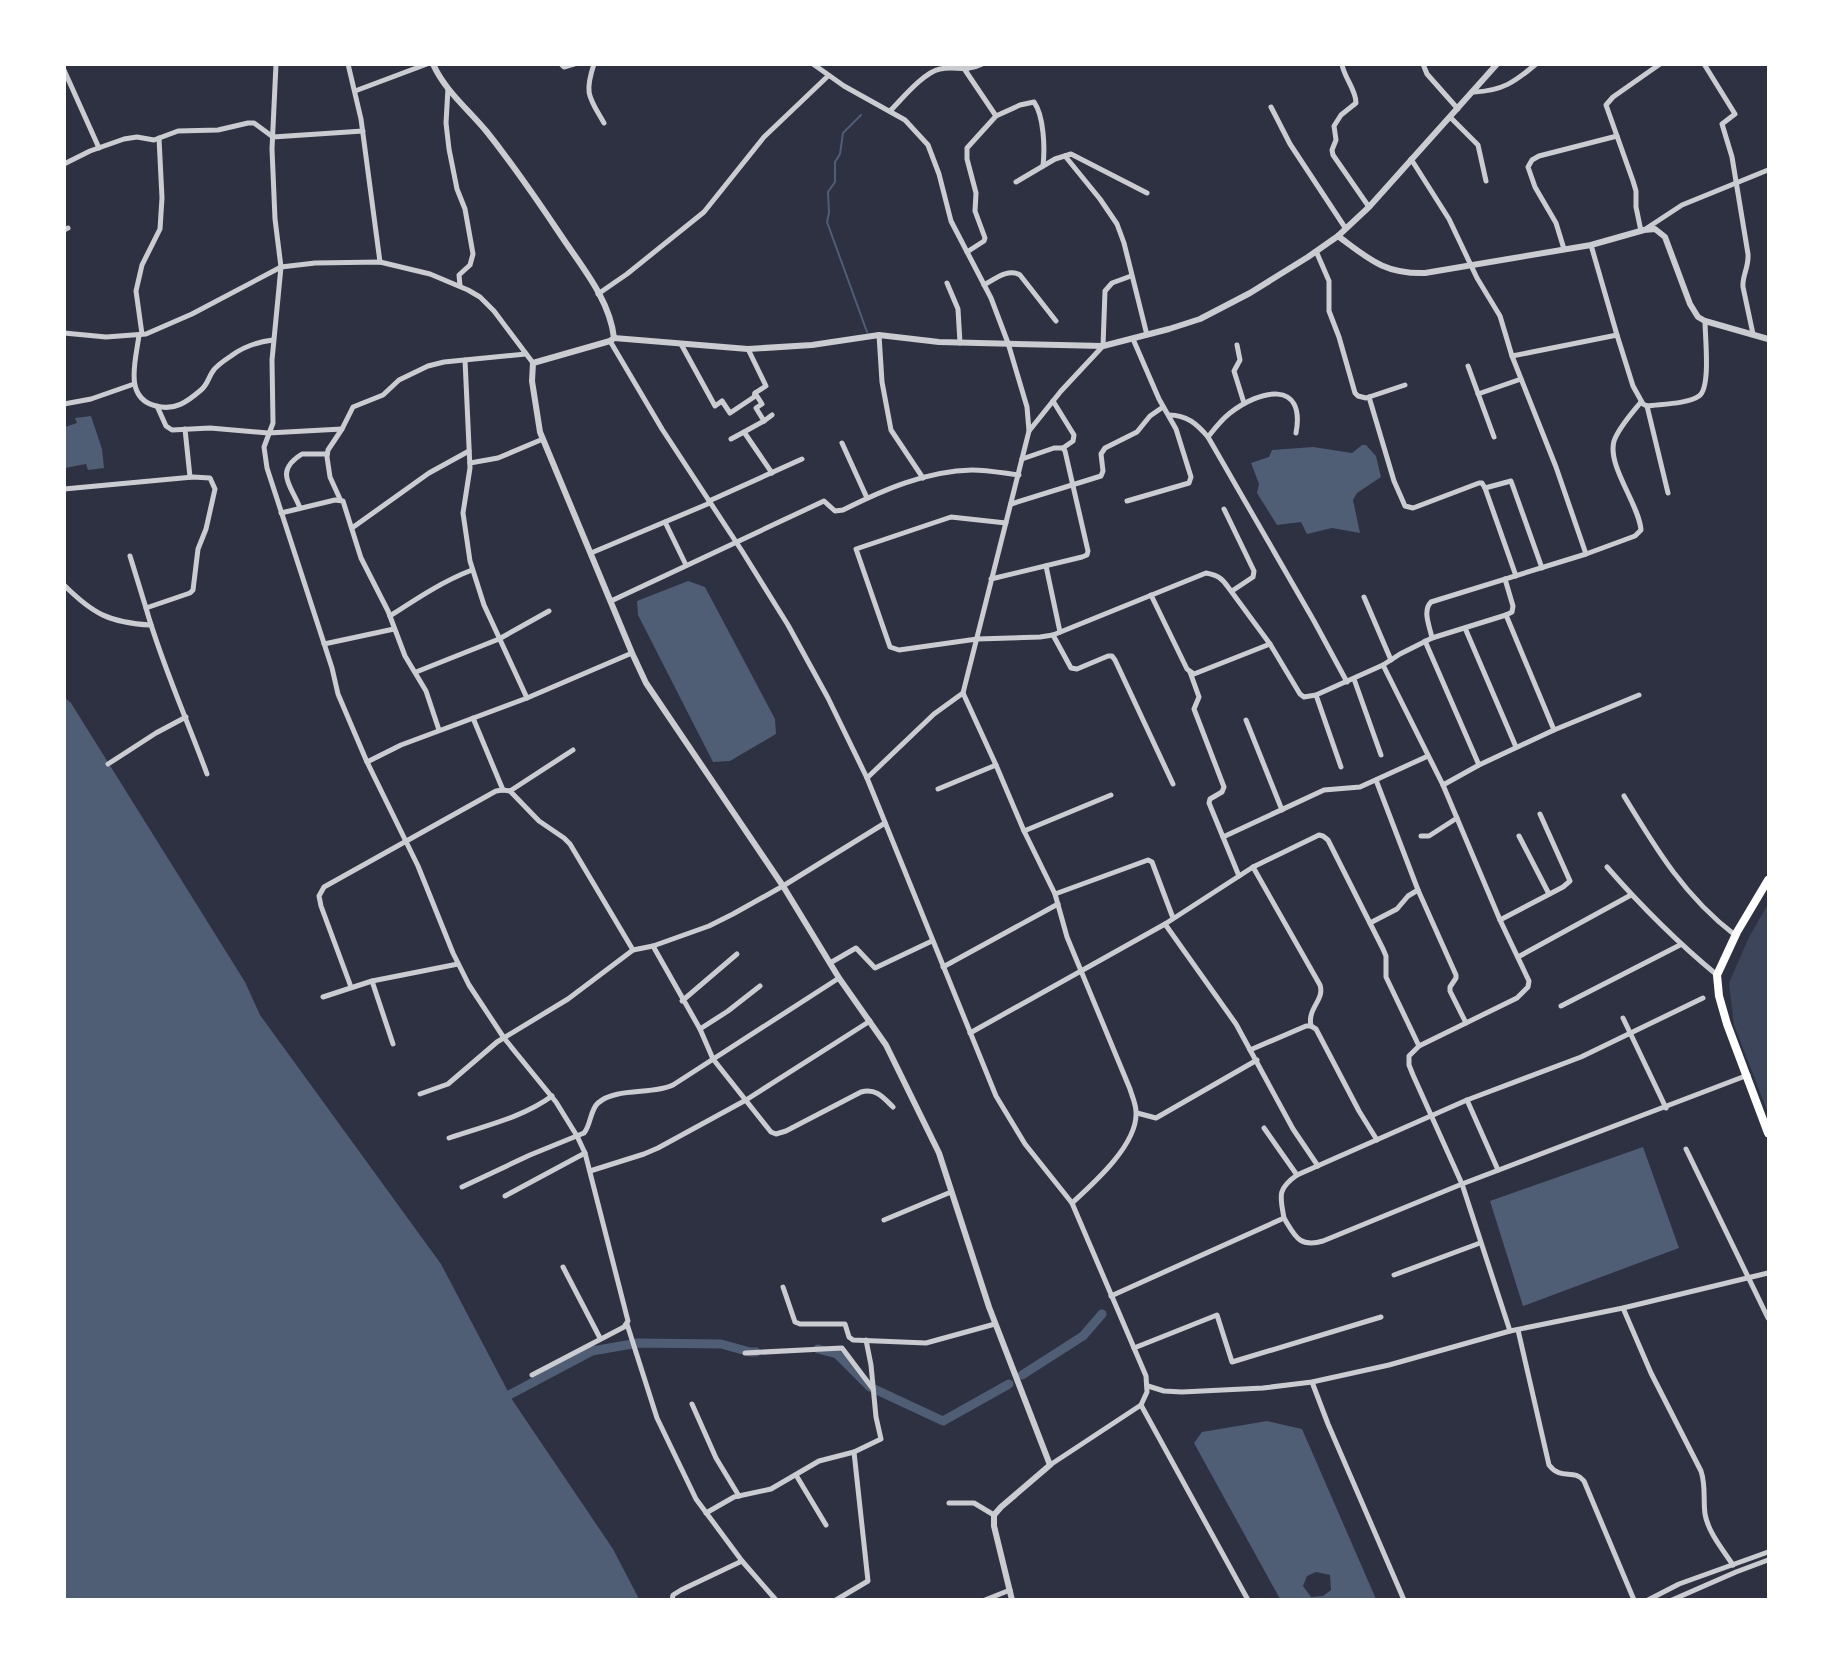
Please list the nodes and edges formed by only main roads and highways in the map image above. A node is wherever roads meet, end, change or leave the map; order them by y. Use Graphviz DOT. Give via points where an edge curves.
graph roads {
  1 [pos="1768,880"];
  2 [pos="1768,1133"];
  1 -- 2 [label="main road" via="1735,935 1717,975 1727,1023"];
}
